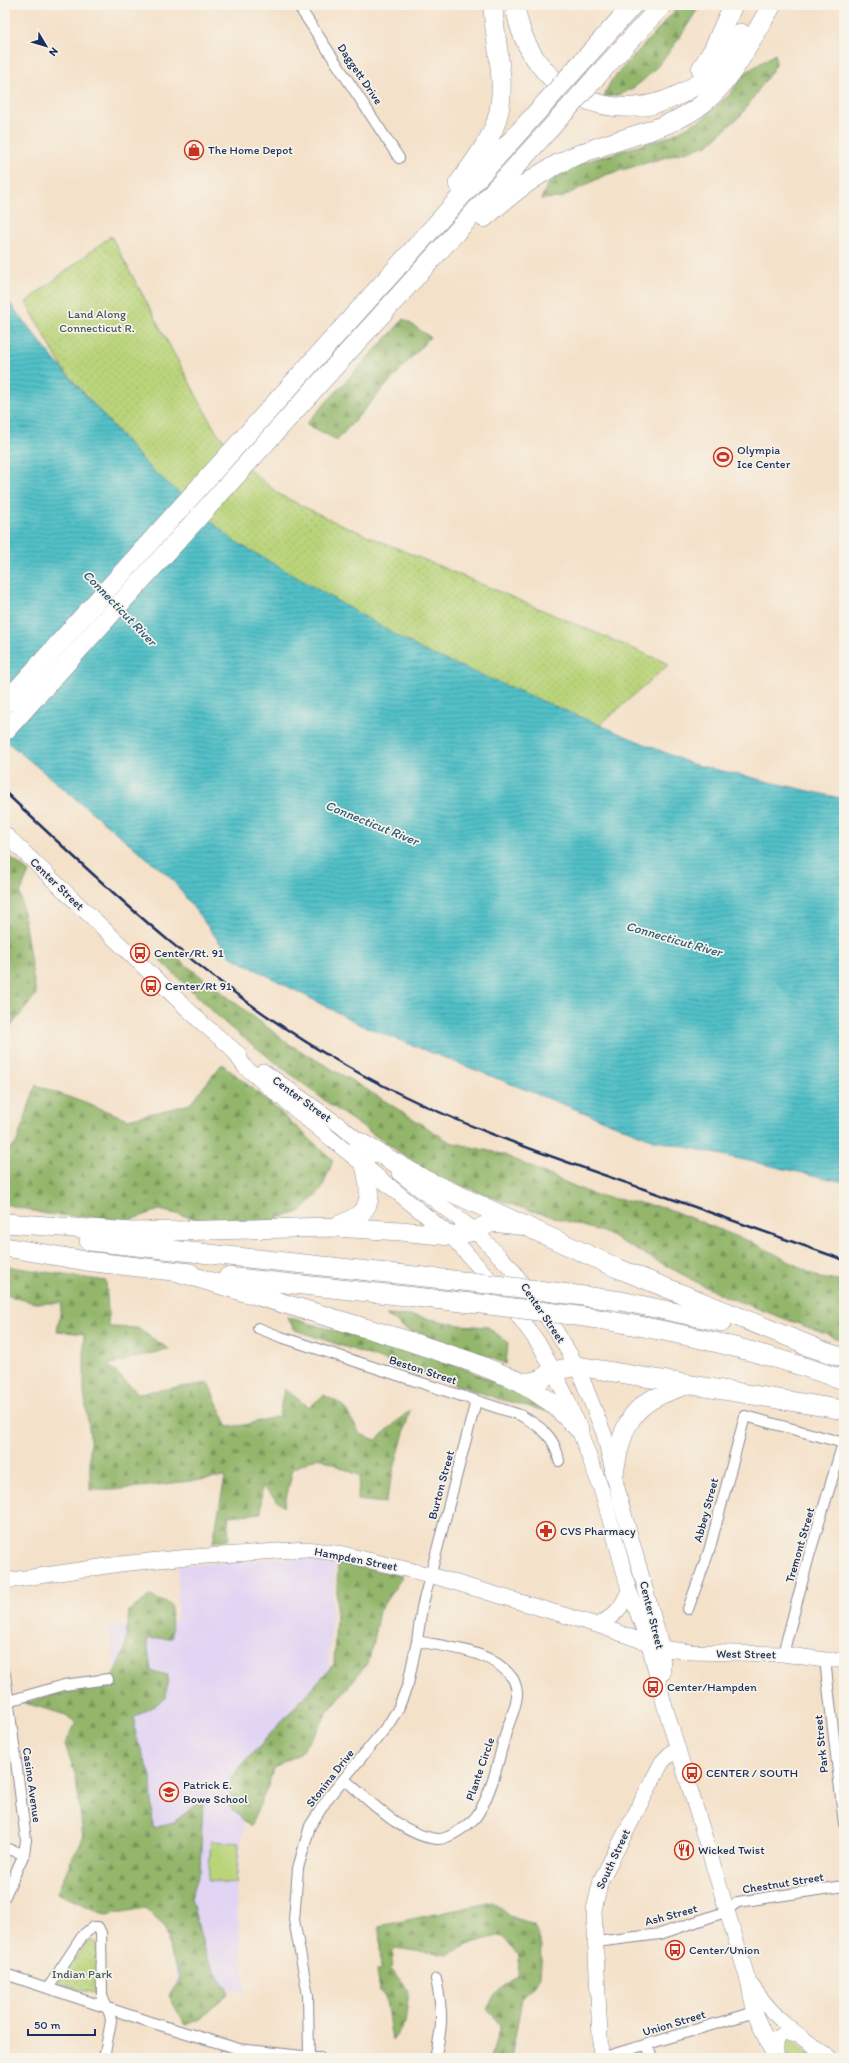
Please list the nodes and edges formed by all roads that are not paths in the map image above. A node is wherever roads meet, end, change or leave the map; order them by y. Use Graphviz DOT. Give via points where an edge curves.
graph roads {
  1 [pos="298,5"];
  2 [pos="493,5"];
  3 [pos="515,5"];
  4 [pos="520,5"];
  5 [pos="633,5"];
  6 [pos="662,5"];
  7 [pos="733,5"];
  8 [pos="760,5"];
  9 [pos="772,5"];
  10 [pos="527,44"];
  11 [pos="625,107"];
  12 [pos="399,158"];
  13 [pos="400,264"];
  14 [pos="421,272"];
  15 [pos="5,703"];
  16 [pos="5,731"];
  17 [pos="5,834"];
  18 [pos="232,1049"];
  19 [pos="359,1142"];
  20 [pos="365,1165"];
  21 [pos="5,1224"];
  22 [pos="526,1226"];
  23 [pos="334,1227"];
  24 [pos="475,1231"];
  25 [pos="451,1236"];
  26 [pos="5,1247"];
  27 [pos="178,1272"];
  28 [pos="258,1328"];
  29 [pos="816,1348"];
  30 [pos="844,1358"];
  31 [pos="577,1366"];
  32 [pos="553,1371"];
  33 [pos="844,1380"];
  34 [pos="521,1382"];
  35 [pos="690,1384"];
  36 [pos="476,1401"];
  37 [pos="844,1410"];
  38 [pos="579,1429"];
  39 [pos="844,1443"];
  40 [pos="559,1461"];
  41 [pos="614,1473"];
  42 [pos="430,1575"];
  43 [pos="5,1581"];
  44 [pos="628,1590"];
  45 [pos="688,1609"];
  46 [pos="597,1625"];
  47 [pos="417,1641"];
  48 [pos="655,1646"];
  49 [pos="783,1654"];
  50 [pos="825,1660"];
  51 [pos="844,1660"];
  52 [pos="5,1674"];
  53 [pos="108,1679"];
  54 [pos="7,1702"];
  55 [pos="677,1747"];
  56 [pos="344,1779"];
  57 [pos="842,1787"];
  58 [pos="844,1824"];
  59 [pos="5,1848"];
  60 [pos="24,1854"];
  61 [pos="844,1886"];
  62 [pos="5,1896"];
  63 [pos="727,1909"];
  64 [pos="596,1942"];
  65 [pos="5,1974"];
  66 [pos="436,1979"];
  67 [pos="748,1980"];
  68 [pos="48,1988"];
  69 [pos="107,2008"];
  70 [pos="755,2012"];
  71 [pos="779,2020"];
  72 [pos="798,2035"];
  73 [pos="647,2045"];
  74 [pos="309,2056"];
  75 [pos="777,2057"];
  76 [pos="104,2058"];
  77 [pos="320,2058"];
  78 [pos="435,2058"];
  79 [pos="601,2058"];
  80 [pos="652,2058"];
  81 [pos="830,2058"];
  1 -- 12 [label="street, Daggett Drive"];
  2 -- 13 [label="highway" via="501,84 501,102 496,123 482,151"];
  3 -- 10 [label="highway"];
  4 -- 10 [label="highway"];
  5 -- 13 [label="highway, bridge"];
  6 -- 14 [label="highway, bridge"];
  7 -- 11 [label="highway" via="713,50 691,80 661,99"];
  8 -- 11 [label="highway" via="720,62 696,84 662,101"];
  9 -- 14 [label="highway" via="728,76 699,107 670,123 585,152 541,173 509,196"];
  10 -- 11 [label="highway" via="543,69 569,92 599,104"];
  13 -- 15 [label="highway"];
  14 -- 16 [label="highway"];
  17 -- 18 [label="main road, Center Street"];
  18 -- 19 [label="main road, Center Street"];
  18 -- 20 [label="main road, Center Street" via="245,1067"];
  19 -- 22 [label="highway" via="427,1181"];
  19 -- 24 [label="main road, Center Street"];
  20 -- 23 [label="highway" via="370,1190 368,1202 363,1212 352,1221"];
  20 -- 25 [label="main road, Center Street"];
  21 -- 23 [label="highway" via="132,1232"];
  21 -- 29 [label="highway, bridge" via="76,1239 621,1301 687,1314"];
  22 -- 24 [label="highway" via="492,1222"];
  22 -- 29 [label="highway" via="690,1299"];
  23 -- 25 [label="highway"];
  24 -- 25 [label="highway"];
  24 -- 31 [label="main road, Center Street" via="511,1268 531,1294"];
  25 -- 32 [label="main road, Center Street" via="502,1293 541,1347"];
  26 -- 27 [label="highway" via="86,1261"];
  27 -- 33 [label="highway, bridge" via="490,1305 655,1328 784,1360"];
  27 -- 34 [label="highway" via="399,1338 472,1362"];
  28 -- 36 [label="street, Beston Street"];
  29 -- 30 [label="highway"];
  31 -- 32 [label="highway"];
  31 -- 35 [label="highway"];
  31 -- 41 [label="main road, Center Street" via="604,1434"];
  32 -- 34 [label="highway" via="541,1379"];
  32 -- 38 [label="main road, Center Street"];
  34 -- 38 [label="highway" via="551,1402"];
  35 -- 37 [label="highway"];
  35 -- 41 [label="highway" via="658,1394 635,1413 625,1426"];
  36 -- 40 [label="street, Beston Street" via="520,1415 541,1427 551,1438 558,1452"];
  36 -- 42 [label="street, Burton Street"];
  38 -- 44 [label="main road, Center Street" via="602,1491"];
  39 -- 45 [label="street, Abbey Street" via="746,1416 709,1551"];
  39 -- 49 [label="street, Tremont Street" via="809,1556"];
  41 -- 48 [label="main road, Center Street"];
  42 -- 43 [label="main road, Hampden Street" via="343,1554 306,1549 127,1563"];
  42 -- 46 [label="main road, Hampden Street"];
  42 -- 47 [label="street, Stonina Drive"];
  44 -- 46 [label="main road" via="618,1612"];
  44 -- 48 [label="main road, Center Street"];
  46 -- 48 [label="main road, Hampden Street"];
  47 -- 56 [label="street, Stonina Drive" via="408,1684 398,1709 372,1746"];
  47 -- 56 [label="street, Plante Circle" via="480,1655 502,1666 514,1681 517,1695 487,1797 479,1813 466,1827 439,1839 417,1834 391,1817"];
  48 -- 49 [label="main road, West Street" via="716,1654"];
  48 -- 55 [label="main road, Center Street" via="664,1700"];
  49 -- 50 [label="main road, West Street"];
  50 -- 51 [label="main road, West Street"];
  50 -- 57 [label="street, Park Street"];
  52 -- 54 [label="street, Casino Avenue"];
  53 -- 54 [label="street" via="64,1686"];
  54 -- 60 [label="street, Casino Avenue" via="24,1818"];
  55 -- 63 [label="main road, Center Street"];
  55 -- 64 [label="main road, South Street" via="662,1762 601,1880 594,1910"];
  56 -- 74 [label="street, Stonina Drive" via="310,1826 298,1868 294,1920 308,1995"];
  57 -- 58 [label="street, Park Street"];
  59 -- 60 [label="street"];
  60 -- 62 [label="street, Casino Avenue"];
  61 -- 63 [label="street, Chestnut Street" via="738,1902"];
  63 -- 64 [label="street, Ash Street" via="660,1934"];
  63 -- 67 [label="main road, Center Street"];
  64 -- 79 [label="main road, South Street"];
  65 -- 68 [label="street"];
  66 -- 78 [label="street" via="442,2009 441,2035"];
  67 -- 70 [label="main road, Center Street"];
  67 -- 71 [label="main road"];
  68 -- 69 [label="street"];
  68 -- 69 [label="street" via="83,1935 93,1927 98,1927 101,1933 102,1996"];
  69 -- 74 [label="street" via="239,2048"];
  69 -- 76 [label="street" via="111,2021"];
  70 -- 71 [label="main road" via="768,2014"];
  70 -- 73 [label="street, Union Street"];
  70 -- 75 [label="main road, Center Street" via="770,2048"];
  71 -- 72 [label="main road"];
  72 -- 75 [label="main road" via="784,2033 778,2037"];
  72 -- 81 [label="main road"];
  73 -- 79 [label="street, Union Street"];
  73 -- 80 [label="street"];
  74 -- 77 [label="street"];
}
